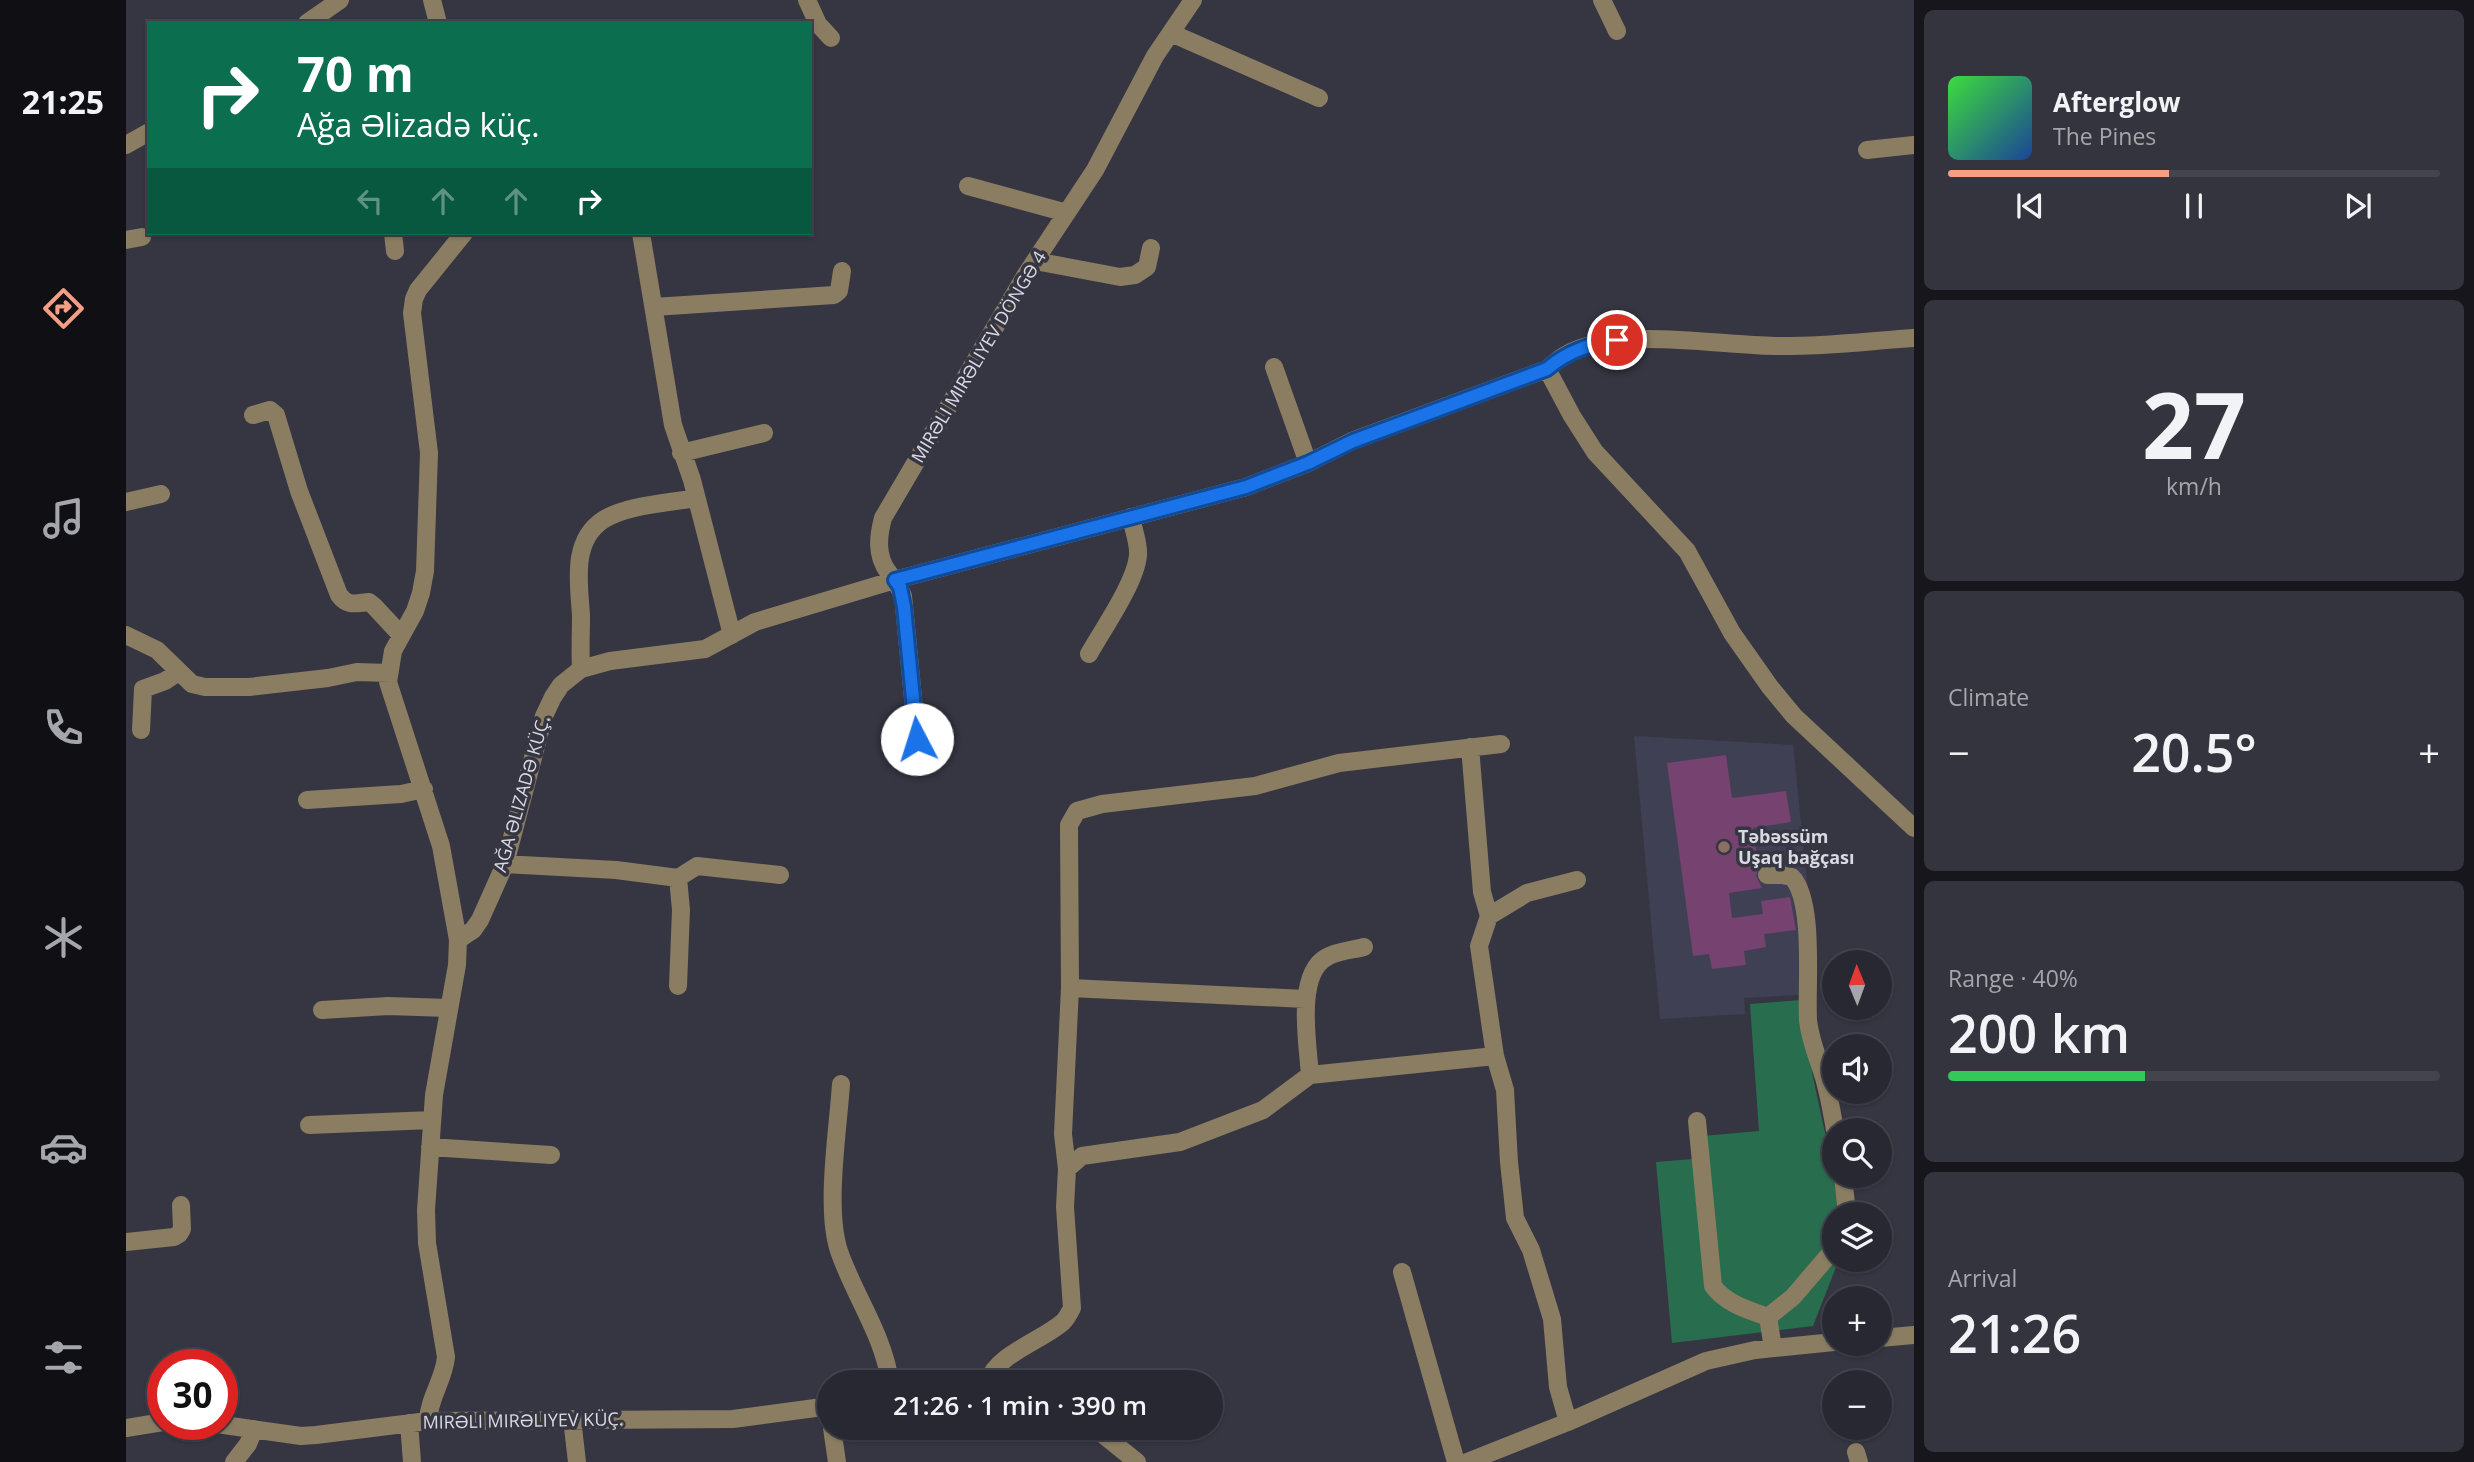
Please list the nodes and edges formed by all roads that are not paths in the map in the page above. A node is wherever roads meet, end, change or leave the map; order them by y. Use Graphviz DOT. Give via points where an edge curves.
graph roads {
  1 [pos="340,0"];
  2 [pos="432,0"];
  3 [pos="807,0"];
  4 [pos="1193,0"];
  5 [pos="1602,0"];
  6 [pos="310,21"];
  7 [pos="437,21"];
  8 [pos="1617,32"];
  9 [pos="1171,33"];
  10 [pos="831,38"];
  11 [pos="1319,98"];
  12 [pos="147,133"];
  13 [pos="126,145"];
  14 [pos="1914,145"];
  15 [pos="1867,150"];
  16 [pos="968,186"];
  17 [pos="1067,213"];
  18 [pos="462,235"];
  19 [pos="641,235"];
  20 [pos="1151,248"];
  21 [pos="1035,261"];
  22 [pos="842,271"];
  23 [pos="654,307"];
  24 [pos="1914,338"];
  25 [pos="1274,367"];
  26 [pos="1547,369"];
  27 [pos="253,415"];
  28 [pos="764,433"];
  29 [pos="681,453"];
  30 [pos="1308,463"];
  31 [pos="161,494"];
  32 [pos="696,498"];
  33 [pos="126,502"];
  34 [pos="1131,517"];
  35 [pos="895,580"];
  36 [pos="126,635"];
  37 [pos="401,635"];
  38 [pos="732,635"];
  39 [pos="1089,654"];
  40 [pos="581,668"];
  41 [pos="178,672"];
  42 [pos="388,673"];
  43 [pos="134,689"];
  44 [pos="141,730"];
  45 [pos="917,739"];
  46 [pos="1501,744"];
  47 [pos="1470,747"];
  48 [pos="424,789"];
  49 [pos="307,800"];
  50 [pos="1914,828"];
  51 [pos="505,864"];
  52 [pos="780,875"];
  53 [pos="1767,875"];
  54 [pos="678,878"];
  55 [pos="1577,880"];
  56 [pos="1489,916"];
  57 [pos="458,940"];
  58 [pos="1364,947"];
  59 [pos="678,986"];
  60 [pos="1070,988"];
  61 [pos="1305,999"];
  62 [pos="448,1009"];
  63 [pos="322,1010"];
  64 [pos="1495,1056"];
  65 [pos="1310,1075"];
  66 [pos="841,1084"];
  67 [pos="1832,1118"];
  68 [pos="432,1120"];
  69 [pos="1696,1121"];
  70 [pos="309,1125"];
  71 [pos="430,1147"];
  72 [pos="551,1155"];
  73 [pos="1067,1169"];
  74 [pos="181,1205"];
  75 [pos="126,1242"];
  76 [pos="1822,1263"];
  77 [pos="1402,1272"];
  78 [pos="1768,1317"];
  79 [pos="1914,1335"];
  80 [pos="1892,1337"];
  81 [pos="1822,1343"];
  82 [pos="1773,1348"];
  83 [pos="887,1370"];
  84 [pos="995,1370"];
  85 [pos="817,1409"];
  86 [pos="572,1419"];
  87 [pos="428,1421"];
  88 [pos="1568,1422"];
  89 [pos="410,1423"];
  90 [pos="147,1425"];
  91 [pos="238,1427"];
  92 [pos="126,1428"];
  93 [pos="254,1429"];
  94 [pos="834,1440"];
  95 [pos="1110,1440"];
  96 [pos="234,1462"];
  97 [pos="412,1462"];
  98 [pos="576,1462"];
  99 [pos="837,1462"];
  100 [pos="1137,1462"];
  101 [pos="1456,1462"];
  102 [pos="1467,1462"];
  1 -- 6 [label="street"];
  2 -- 7 [label="street"];
  3 -- 10 [label="street" via="818,24"];
  4 -- 9 [label="street, MIRƏLI MIRƏLIYEV DÖNGƏ 4"];
  5 -- 8 [label="street"];
  9 -- 11 [label="street"];
  9 -- 17 [label="street, MIRƏLI MIRƏLIYEV DÖNGƏ 4"];
  12 -- 13 [label="street"];
  14 -- 15 [label="street"];
  16 -- 17 [label="street"];
  17 -- 21 [label="street, MIRƏLI MIRƏLIYEV DÖNGƏ 4"];
  18 -- 37 [label="street" via="414,299 427,430 428,502 421,593"];
  19 -- 23 [label="street"];
  20 -- 21 [label="street" via="1147,267 1127,276"];
  21 -- 35 [label="street, MIRƏLI MIRƏLIYEV DÖNGƏ 4" via="883,518 879,551"];
  22 -- 23 [label="street" via="834,295"];
  23 -- 29 [label="street"];
  24 -- 26 [label="street" via="1778,346 1617,340 1578,349"];
  25 -- 30 [label="street"];
  26 -- 30 [label="street" via="1353,441"];
  26 -- 50 [label="street" via="1595,452 1687,551 1732,633 1770,687 1794,716"];
  27 -- 37 [label="street" via="270,410 276,415 339,595 351,604 369,602"];
  28 -- 29 [label="street"];
  29 -- 32 [label="street"];
  30 -- 34 [label="street" via="1246,487"];
  31 -- 33 [label="street"];
  32 -- 38 [label="street"];
  32 -- 40 [label="street" via="617,513 600,521 589,536 578,575"];
  34 -- 35 [label="street"];
  34 -- 39 [label="street" via="1136,564"];
  35 -- 38 [label="street" via="755,622"];
  35 -- 45 [label="street, MIRƏLI MIRƏLIYEV DÖNGƏ 4" via="904,607"];
  36 -- 41 [label="street" via="157,650"];
  37 -- 42 [label="street"];
  38 -- 40 [label="street" via="705,649"];
  40 -- 51 [label="street, AĞA ƏLIZADƏ KÜÇ." via="557,691 544,716"];
  41 -- 42 [label="street" via="192,684 220,689 357,672"];
  41 -- 43 [label="street"];
  42 -- 48 [label="street" via="392,699"];
  43 -- 44 [label="street"];
  46 -- 47 [label="street"];
  47 -- 56 [label="street" via="1482,892"];
  47 -- 60 [label="street" via="1339,763 1255,786 1077,811 1069,825"];
  48 -- 49 [label="street"];
  48 -- 57 [label="street" via="441,846"];
  51 -- 54 [label="street"];
  51 -- 57 [label="street, AĞA ƏLIZADƏ KÜÇ." via="480,920"];
  52 -- 54 [label="street" via="697,866"];
  53 -- 67 [label="street" via="1792,877 1801,891 1808,951 1808,1020"];
  54 -- 59 [label="street"];
  55 -- 56 [label="street" via="1527,893"];
  56 -- 64 [label="street" via="1479,946"];
  57 -- 62 [label="street"];
  58 -- 61 [label="street" via="1325,957 1311,975"];
  60 -- 61 [label="street"];
  60 -- 73 [label="street" via="1063,1133"];
  61 -- 65 [label="street"];
  62 -- 63 [label="street"];
  62 -- 68 [label="street"];
  64 -- 65 [label="street"];
  64 -- 88 [label="street" via="1505,1090 1515,1218 1531,1250 1552,1319 1558,1387"];
  65 -- 73 [label="street" via="1263,1110 1192,1138 1082,1156"];
  66 -- 83 [label="street" via="832,1216 839,1250"];
  68 -- 70 [label="street"];
  68 -- 71 [label="street"];
  69 -- 78 [label="street" via="1713,1286 1737,1305"];
  71 -- 72 [label="street"];
  71 -- 87 [label="street" via="427,1243 446,1357"];
  73 -- 84 [label="street" via="1072,1308 1065,1321"];
  74 -- 75 [label="street" via="179,1234"];
  76 -- 78 [label="street" via="1793,1297"];
  77 -- 101 [label="street"];
  78 -- 82 [label="street"];
  79 -- 80 [label="street"];
  81 -- 82 [label="street"];
  82 -- 88 [label="street" via="1706,1362"];
  85 -- 86 [label="street, MIRƏLI MIRƏLIYEV KÜÇ." via="733,1419"];
  86 -- 87 [label="street, MIRƏLI MIRƏLIYEV KÜÇ."];
  86 -- 98 [label="street"];
  87 -- 89 [label="street, MIRƏLI MIRƏLIYEV KÜÇ."];
  88 -- 102 [label="street"];
  89 -- 93 [label="street, MIRƏLI MIRƏLIYEV KÜÇ." via="316,1435"];
  89 -- 97 [label="street"];
  90 -- 92 [label="street"];
  91 -- 93 [label="street, MIRƏLI MIRƏLIYEV KÜÇ."];
  93 -- 96 [label="street"];
  94 -- 99 [label="street"];
  95 -- 100 [label="street"];
}
